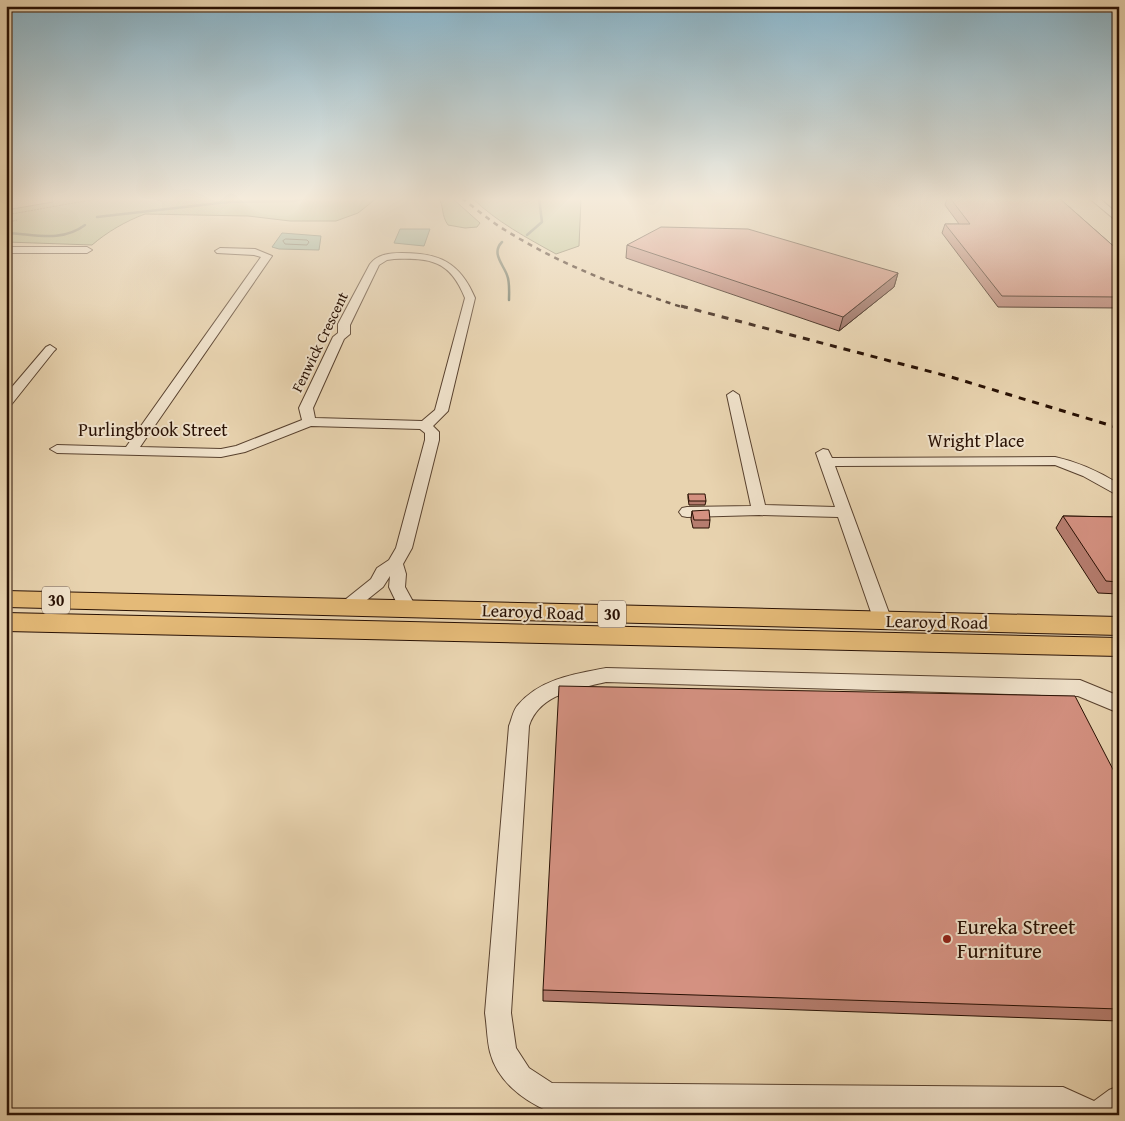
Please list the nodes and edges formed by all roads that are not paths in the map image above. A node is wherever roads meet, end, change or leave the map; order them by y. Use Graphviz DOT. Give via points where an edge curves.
graph roads {
  1 [pos="220,251"];
  2 [pos="50,349"];
  3 [pos="733,396"];
  4 [pos="6,402"];
  5 [pos="309,422"];
  6 [pos="425,426"];
  7 [pos="57,449"];
  8 [pos="130,451"];
  9 [pos="1119,491"];
  10 [pos="759,510"];
  11 [pos="686,512"];
  12 [pos="844,512"];
  13 [pos="395,564"];
  14 [pos="6,599"];
  15 [pos="347,607"];
  16 [pos="408,609"];
  17 [pos="883,621"];
  18 [pos="6,622"];
  19 [pos="1119,626"];
  20 [pos="1119,648"];
  21 [pos="1119,705"];
  22 [pos="1119,1100"];
  23 [pos="1092,1115"];
  24 [pos="1099,1115"];
  1 -- 8 [label="street" via="255,252 267,256"];
  2 -- 4 [label="street"];
  3 -- 10 [label="street"];
  5 -- 6 [label="street, Purlingbrook Street"];
  5 -- 6 [label="street, Fenwick Crescent" via="306,408 375,264 389,256 423,256 438,260 453,272 470,298 441,411"];
  5 -- 8 [label="street, Purlingbrook Street" via="228,452"];
  6 -- 13 [label="street" via="432,432 432,440 404,548"];
  7 -- 8 [label="street, Purlingbrook Street"];
  9 -- 12 [label="street, Wright Place" via="1087,470 1055,461 824,456"];
  10 -- 11 [label="street"];
  10 -- 12 [label="street"];
  12 -- 17 [label="street, Wright Place"];
  13 -- 15 [label="street" via="383,572 372,588"];
  13 -- 16 [label="street" via="397,588"];
  14 -- 15 [label="main road, Learoyd Road / 30"];
  15 -- 16 [label="main road, Learoyd Road / 30"];
  16 -- 17 [label="main road, Learoyd Road / 30"];
  17 -- 19 [label="main road, Learoyd Road / 30"];
  18 -- 20 [label="main road, Learoyd Road / 30"];
  21 -- 23 [label="street" via="1080,688 606,676 567,683 544,693 524,711 519,726 498,1013 503,1052 519,1078 548,1096 1062,1101"];
  22 -- 24 [label="street"];
}
